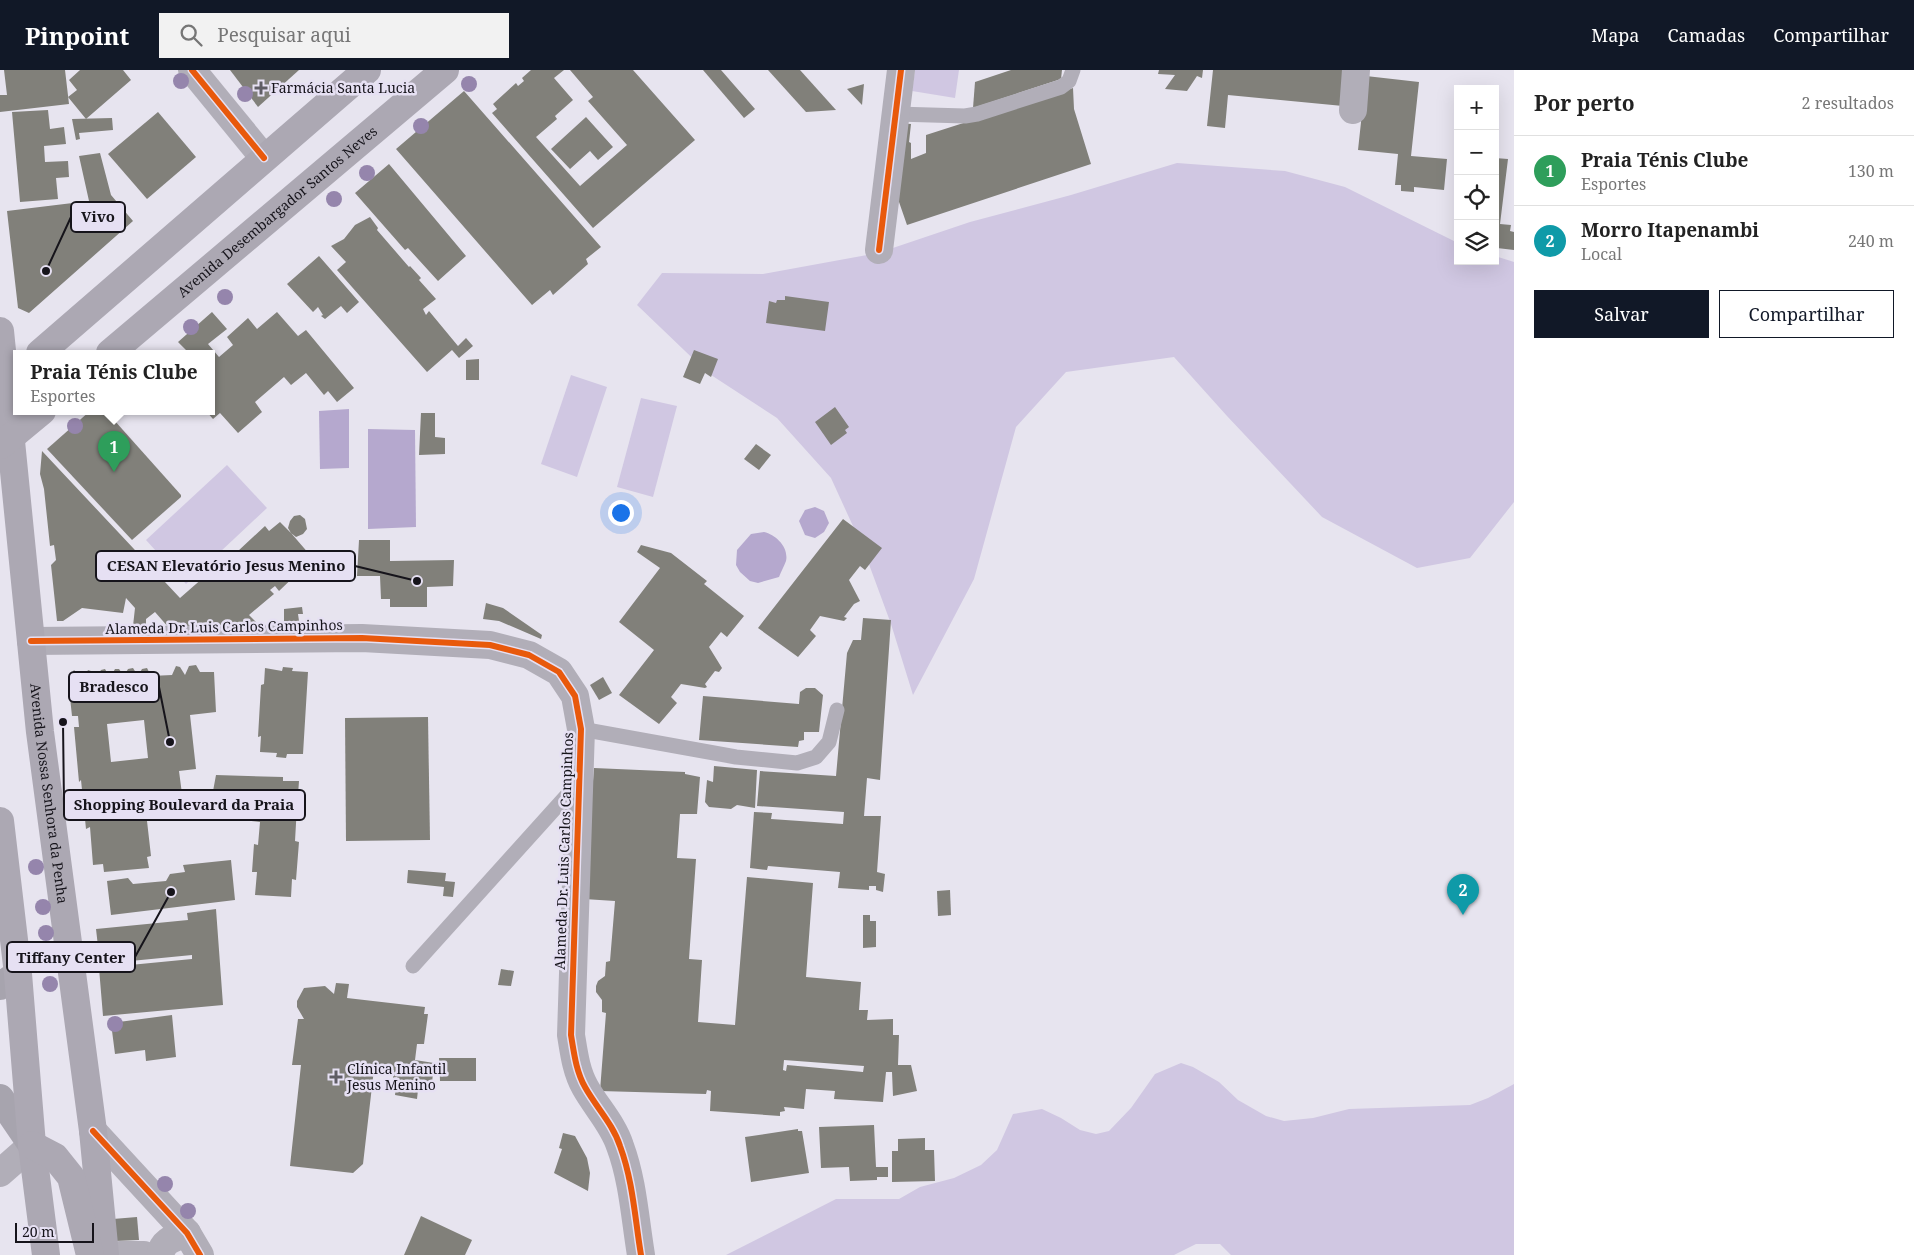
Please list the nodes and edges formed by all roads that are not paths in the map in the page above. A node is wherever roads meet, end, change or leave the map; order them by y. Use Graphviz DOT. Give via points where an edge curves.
graph roads {
  1 [pos="192,70"];
  2 [pos="367,70"];
  3 [pos="445,70"];
  4 [pos="901,70"];
  5 [pos="1074,70"];
  6 [pos="1356,70"];
  7 [pos="1353,110"];
  8 [pos="896,114"];
  9 [pos="264,158"];
  10 [pos="879,250"];
  11 [pos="0,331"];
  12 [pos="43,350"];
  13 [pos="114,350"];
  14 [pos="7,381"];
  15 [pos="37,415"];
  16 [pos="6,441"];
  17 [pos="31,642"];
  18 [pos="837,710"];
  19 [pos="581,729"];
  20 [pos="579,782"];
  21 [pos="0,821"];
  22 [pos="413,966"];
  23 [pos="9,979"];
  24 [pos="0,1098"];
  25 [pos="93,1131"];
  26 [pos="32,1145"];
  27 [pos="0,1173"];
  28 [pos="193,1244"];
  29 [pos="46,1255"];
  30 [pos="90,1255"];
  31 [pos="105,1255"];
  32 [pos="120,1255"];
  33 [pos="144,1255"];
  34 [pos="160,1255"];
  35 [pos="641,1255"];
  1 -- 9 [label="street"];
  2 -- 9 [label="main road"];
  3 -- 13 [label="main road, Avenida Desembargador Santos Neves"];
  4 -- 8 [label="street"];
  5 -- 8 [label="lane" via="1069,81 1061,87 977,114"];
  6 -- 7 [label="street"];
  8 -- 10 [label="street"];
  9 -- 12 [label="main road"];
  11 -- 14 [label="main road, Avenida Nossa Senhora da Penha"];
  14 -- 16 [label="main road, Avenida Nossa Senhora da Penha"];
  15 -- 16 [label="main road"];
  16 -- 17 [label="main road, Avenida Nossa Senhora da Penha"];
  17 -- 19 [label="street, Alameda Dr. Luis Carlos Campinhos" via="362,638 490,645 529,655 559,672 575,696"];
  17 -- 25 [label="main road, Avenida Nossa Senhora da Penha"];
  18 -- 19 [label="lane" via="829,742 816,757 797,763 736,756"];
  19 -- 20 [label="street, Alameda Dr. Luis Carlos Campinhos"];
  20 -- 22 [label="lane"];
  20 -- 35 [label="street, Alameda Dr. Luis Carlos Campinhos" via="571,1035 575,1062 584,1086 620,1144 630,1176"];
  21 -- 23 [label="main road"];
  23 -- 26 [label="main road"];
  24 -- 26 [label="main road"];
  25 -- 28 [label="street"];
  25 -- 31 [label="main road, Avenida Nossa Senhora da Penha"];
  26 -- 27 [label="street"];
  26 -- 29 [label="main road"];
  26 -- 30 [label="main road" via="55,1157 71,1177"];
  28 -- 34 [label="street" via="169,1239 161,1248"];
  32 -- 33 [label="street"];
}
